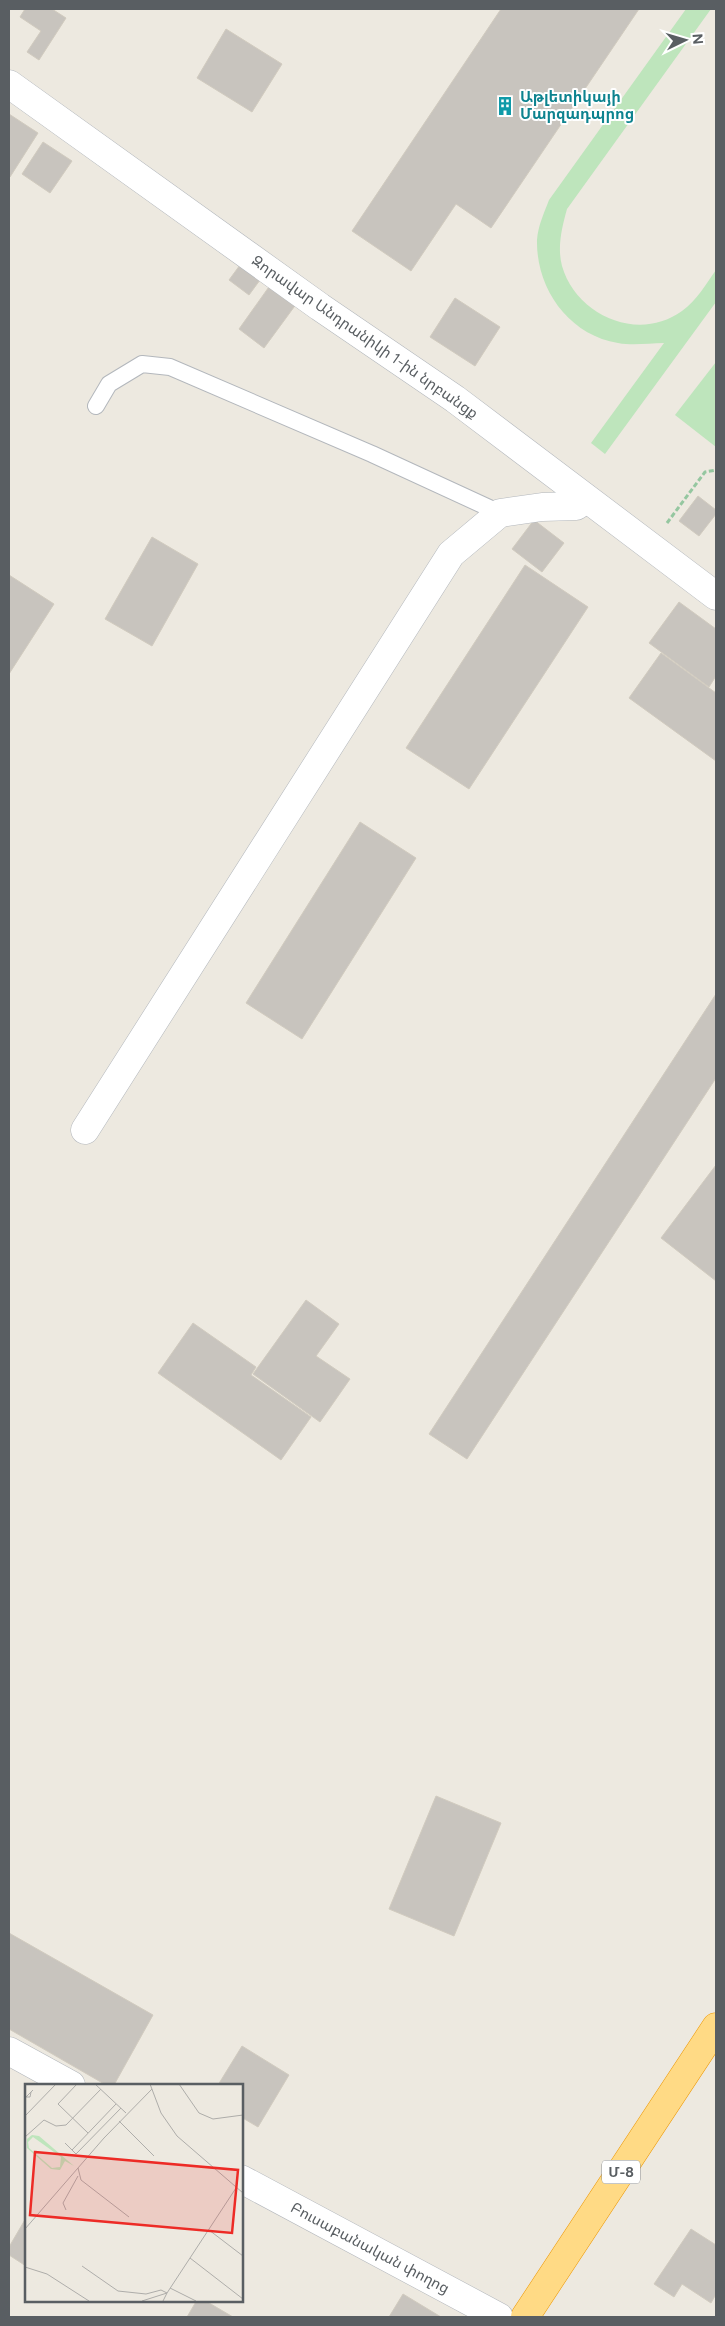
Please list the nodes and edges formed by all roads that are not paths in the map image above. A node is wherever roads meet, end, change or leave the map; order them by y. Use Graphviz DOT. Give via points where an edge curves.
graph roads {
  1 [pos="9,84"];
  2 [pos="96,406"];
  3 [pos="586,499"];
  4 [pos="500,513"];
  5 [pos="716,596"];
  6 [pos="85,1130"];
  7 [pos="716,2027"];
  8 [pos="11,2057"];
  9 [pos="69,2084"];
  10 [pos="242,2179"];
  11 [pos="499,2317"];
  12 [pos="526,2317"];
  1 -- 3 [label="street, Զորավար Անդրանիկի 1-ին նրբանցք" via="320,307 455,399"];
  2 -- 4 [label="lane" via="109,384 142,364 170,366"];
  3 -- 4 [label="street" via="576,506"];
  3 -- 5 [label="street, Զորավար Անդրանիկի 1-ին նրբանցք"];
  4 -- 6 [label="street" via="451,554"];
  7 -- 12 [label="highway, Մ-8"];
  8 -- 9 [label="street"];
  10 -- 11 [label="street, Բուսաբանական փողոց"];
}
